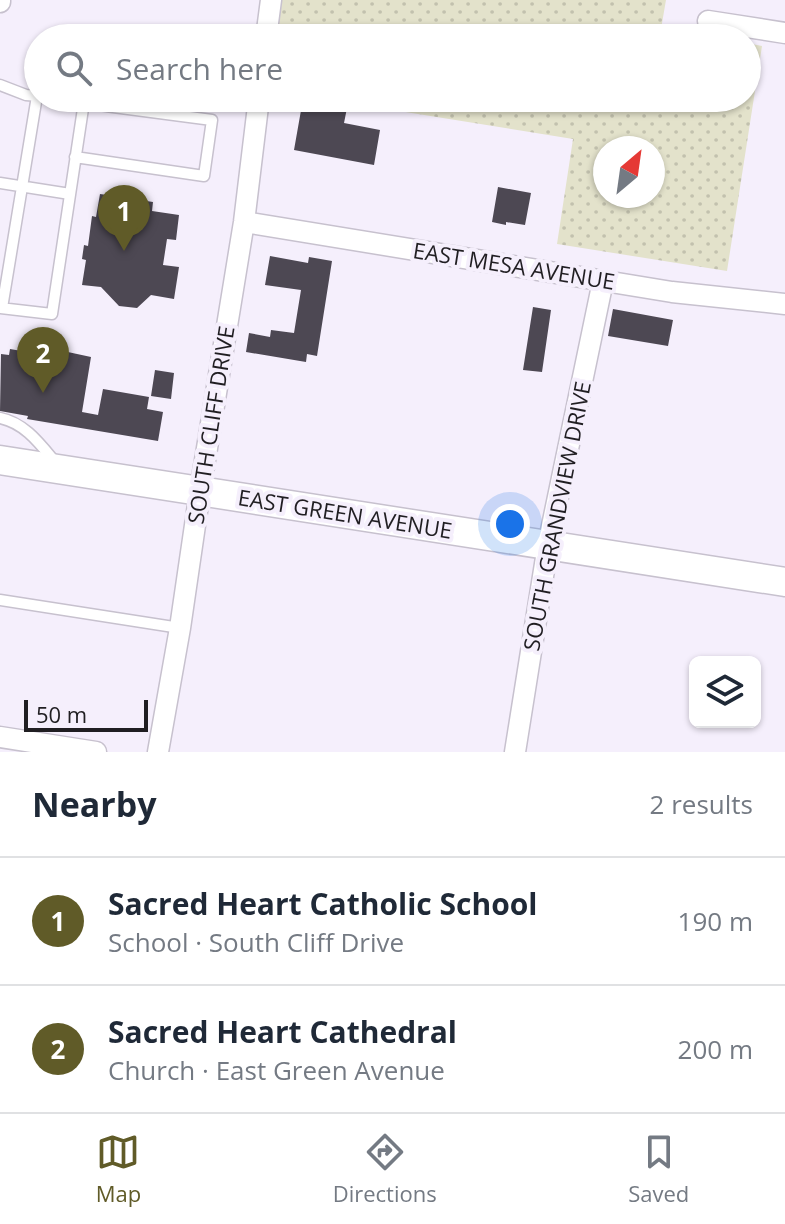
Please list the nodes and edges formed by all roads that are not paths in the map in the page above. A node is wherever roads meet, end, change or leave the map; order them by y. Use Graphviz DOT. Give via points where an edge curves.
graph roads {
  1 [pos="271,0"];
  2 [pos="708,21"];
  3 [pos="268,24"];
  4 [pos="727,24"];
  5 [pos="761,29"];
  6 [pos="785,33"];
  7 [pos="0,85"];
  8 [pos="24,94"];
  9 [pos="34,112"];
  10 [pos="82,112"];
  11 [pos="166,112"];
  12 [pos="257,112"];
  13 [pos="75,157"];
  14 [pos="0,183"];
  15 [pos="22,186"];
  16 [pos="70,194"];
  17 [pos="244,222"];
  18 [pos="603,281"];
  19 [pos="785,304"];
  20 [pos="1,308"];
  21 [pos="0,418"];
  22 [pos="0,460"];
  23 [pos="63,470"];
  24 [pos="200,491"];
  25 [pos="548,545"];
  26 [pos="785,582"];
  27 [pos="0,600"];
  28 [pos="180,628"];
  29 [pos="0,737"];
  30 [pos="96,752"];
  31 [pos="158,752"];
  32 [pos="515,752"];
  1 -- 3 [label="street"];
  2 -- 4 [label="street"];
  5 -- 6 [label="street"];
  7 -- 8 [label="lane"];
  9 -- 15 [label="lane"];
  10 -- 13 [label="lane"];
  11 -- 13 [label="lane" via="212,120 204,176"];
  12 -- 17 [label="street, SOUTH CLIFF DRIVE"];
  13 -- 16 [label="lane"];
  14 -- 15 [label="lane"];
  15 -- 16 [label="lane"];
  15 -- 20 [label="lane"];
  16 -- 20 [label="lane" via="52,314"];
  17 -- 18 [label="street, EAST MESA AVENUE"];
  17 -- 24 [label="street, SOUTH CLIFF DRIVE"];
  18 -- 19 [label="street, EAST MESA AVENUE"];
  18 -- 25 [label="street, SOUTH GRANDVIEW DRIVE"];
  21 -- 23 [label="lane" via="27,430"];
  22 -- 23 [label="street, EAST GREEN AVENUE"];
  23 -- 24 [label="street, EAST GREEN AVENUE"];
  24 -- 25 [label="street, EAST GREEN AVENUE"];
  24 -- 28 [label="street, SOUTH CLIFF DRIVE"];
  25 -- 26 [label="street, EAST GREEN AVENUE"];
  25 -- 32 [label="street, SOUTH GRANDVIEW DRIVE"];
  27 -- 28 [label="lane"];
  28 -- 31 [label="street, SOUTH CLIFF DRIVE"];
  29 -- 30 [label="street"];
}
